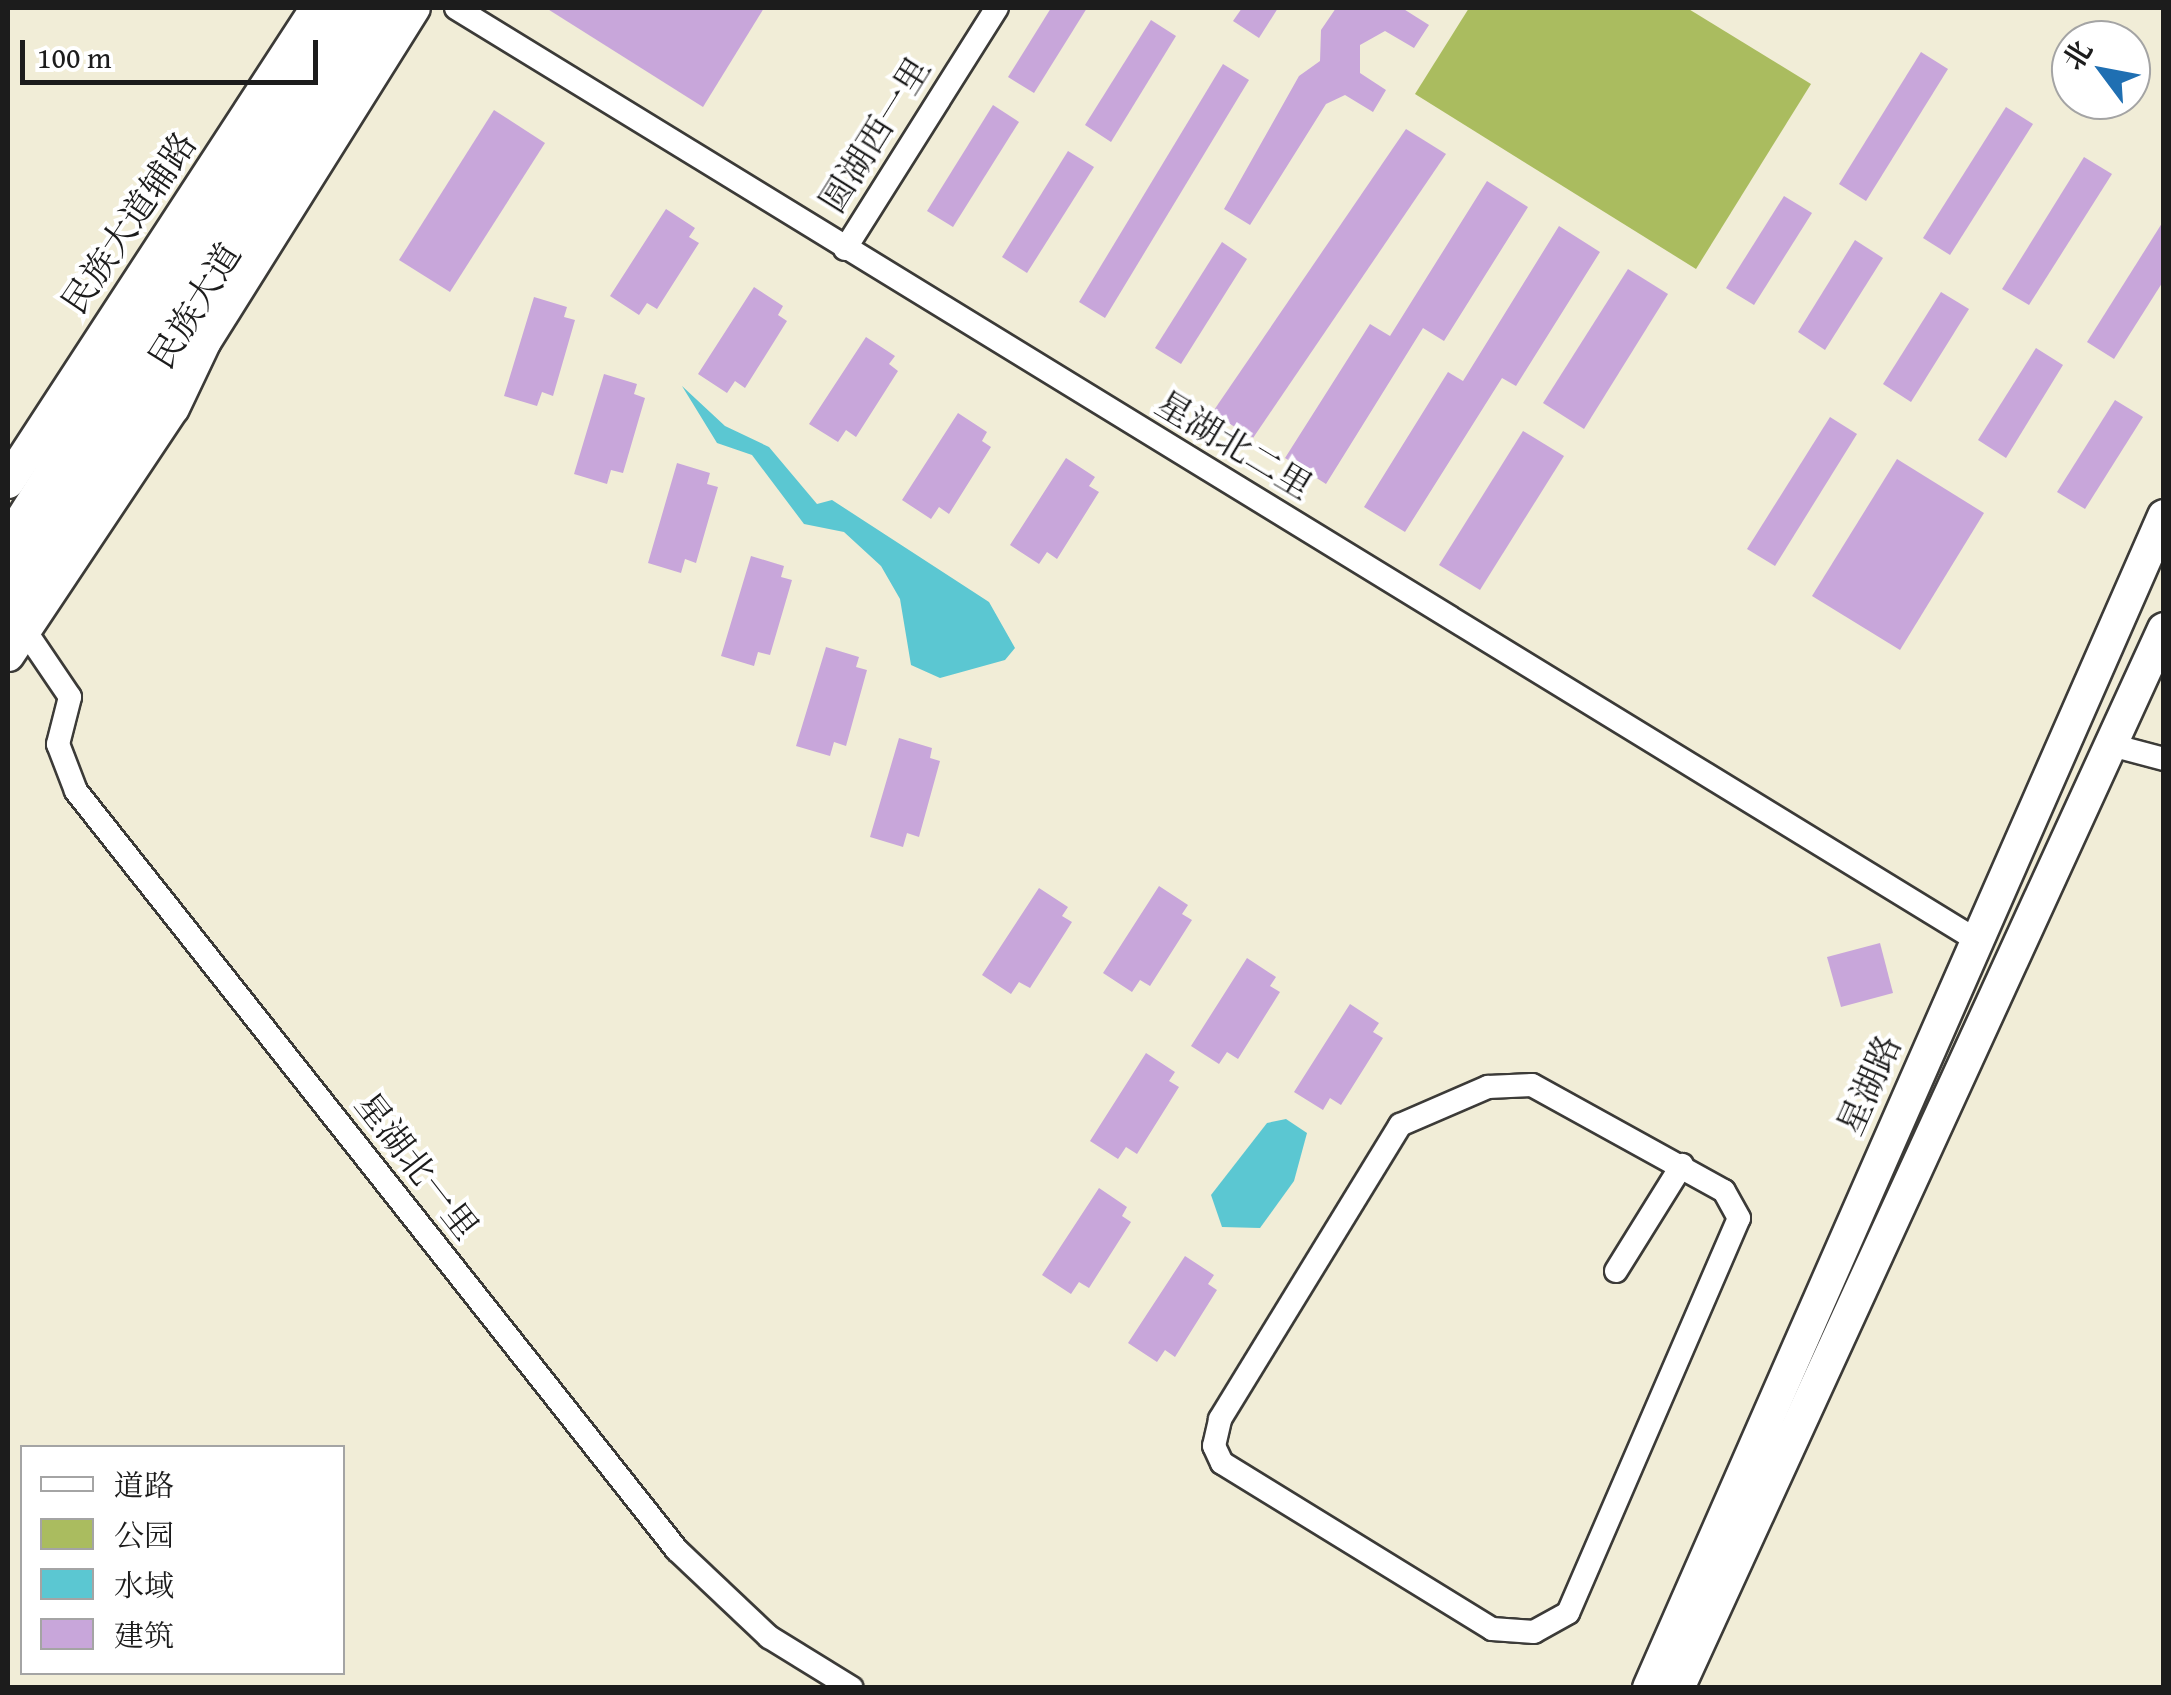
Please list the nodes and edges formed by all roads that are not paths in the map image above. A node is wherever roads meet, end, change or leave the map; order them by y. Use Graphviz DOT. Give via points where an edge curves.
graph roads {
  1 [pos="316,8"];
  2 [pos="414,8"];
  3 [pos="456,8"];
  4 [pos="997,8"];
  5 [pos="372,24"];
  6 [pos="845,249"];
  7 [pos="8,482"];
  8 [pos="2164,516"];
  9 [pos="8,549"];
  10 [pos="2164,629"];
  11 [pos="13,630"];
  12 [pos="2111,745"];
  13 [pos="2164,759"];
  14 [pos="1976,940"];
  15 [pos="1682,1165"];
  16 [pos="1616,1270"];
  17 [pos="852,1688"];
  18 [pos="1649,1688"];
  19 [pos="1678,1688"];
  1 -- 7 [label="main road, 民族大道辅路"];
  2 -- 5 [label="main road"];
  3 -- 6 [label="street, 星湖北二里"];
  4 -- 6 [label="street, 圆湖西一里"];
  5 -- 9 [label="highway, 民族大道"];
  5 -- 11 [label="highway, 民族大道"];
  6 -- 14 [label="street, 星湖北二里"];
  8 -- 14 [label="main road, 星湖路"];
  10 -- 12 [label="main road"];
  11 -- 17 [label="street, 星湖北一里" via="70,697 58,744 76,791 677,1550 769,1638"];
  12 -- 13 [label="street"];
  12 -- 19 [label="main road"];
  14 -- 18 [label="main road, 星湖路"];
  15 -- 15 [label="street" via="1724,1190 1739,1218 1568,1613 1534,1632 1492,1629 1222,1463 1214,1446 1220,1420 1400,1125 1488,1087 1532,1086"];
  15 -- 16 [label="street"];
}
